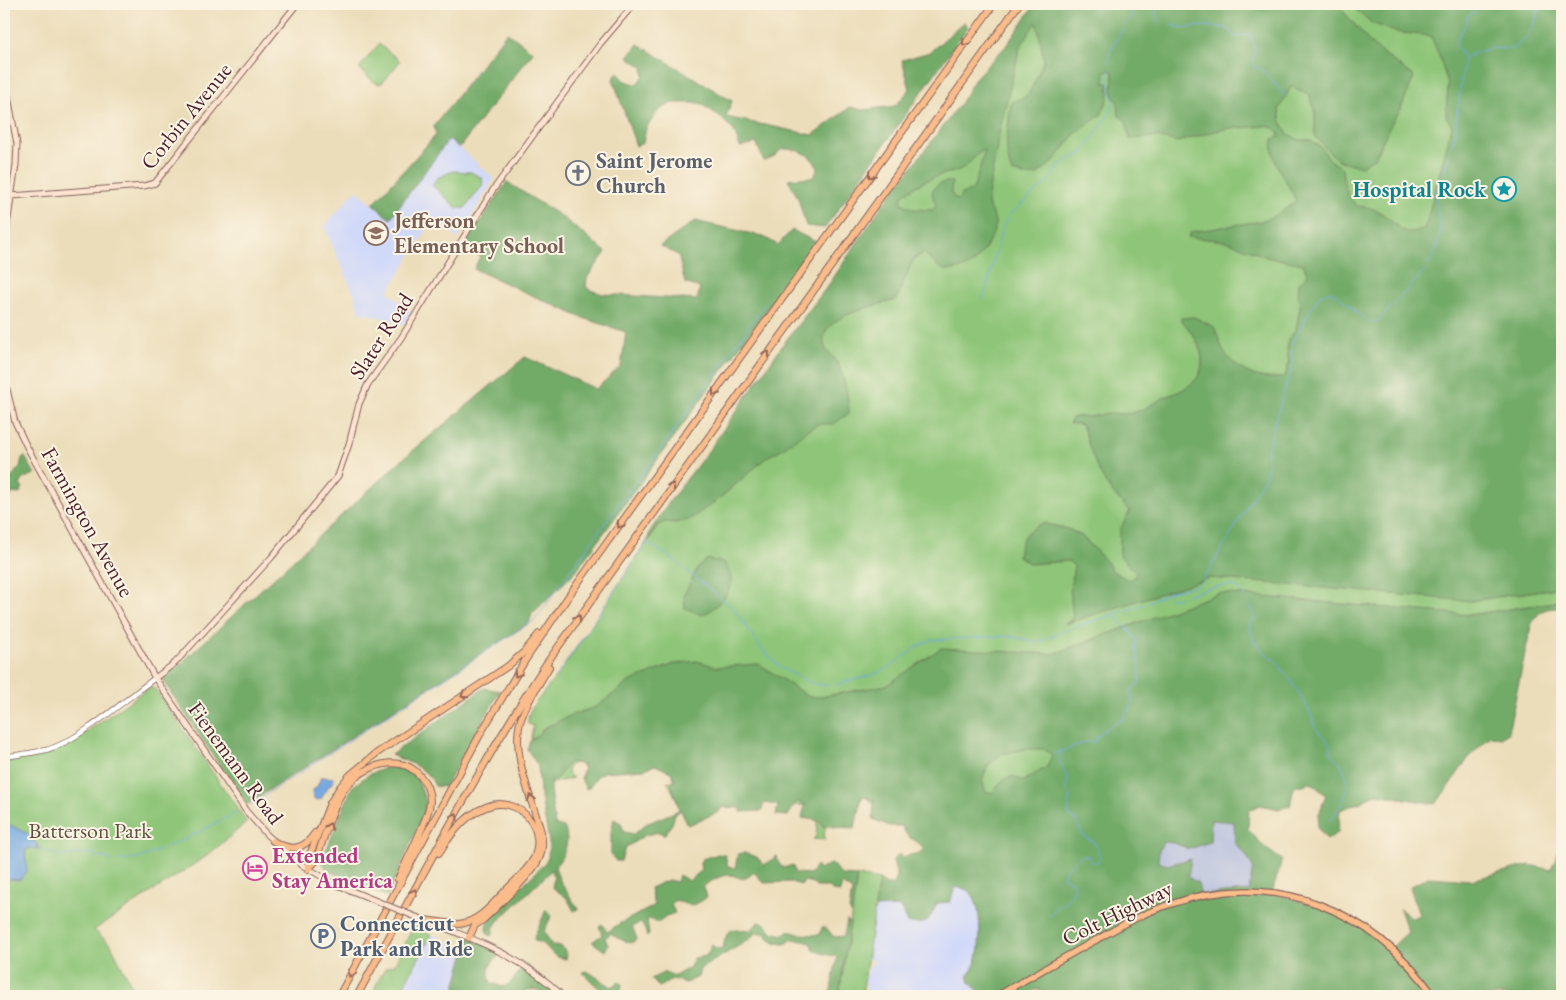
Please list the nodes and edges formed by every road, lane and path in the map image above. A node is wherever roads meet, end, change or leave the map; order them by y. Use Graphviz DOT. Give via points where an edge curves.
graph roads {
  1 [pos="297,4"];
  2 [pos="634,4"];
  3 [pos="994,4"];
  4 [pos="1019,4"];
  5 [pos="4,75"];
  6 [pos="11,196"];
  7 [pos="4,245"];
  8 [pos="4,377"];
  9 [pos="553,618"];
  10 [pos="561,642"];
  11 [pos="156,678"];
  12 [pos="4,757"];
  13 [pos="321,827"];
  14 [pos="273,841"];
  15 [pos="308,869"];
  16 [pos="424,874"];
  17 [pos="479,917"];
  18 [pos="424,920"];
  19 [pos="380,922"];
  20 [pos="477,924"];
  21 [pos="470,938"];
  22 [pos="339,996"];
  23 [pos="357,996"];
  24 [pos="563,996"];
  25 [pos="997,996"];
  26 [pos="1434,996"];
  1 -- 6 [label="main road, Corbin Avenue" via="154,183"];
  2 -- 11 [label="main road, Slater Road" via="600,44 494,190 401,338 368,384 338,476 271,558 175,663"];
  3 -- 9 [label="highway, one-way"];
  10 -- 4 [label="highway, one-way"];
  5 -- 6 [label="main road" via="17,144"];
  6 -- 7 [label="main road"];
  8 -- 11 [label="main road, Farmington Avenue" via="15,422 27,447"];
  9 -- 13 [label="highway, one-way" via="508,666 360,766 337,791"];
  9 -- 19 [label="highway, one-way" via="478,740"];
  16 -- 10 [label="highway, one-way" via="495,745"];
  20 -- 10 [label="highway, one-way" via="532,870 541,855 541,832 520,758 518,734 525,708"];
  11 -- 12 [label="street" via="60,744 46,750"];
  11 -- 14 [label="main road, Fienemann Road" via="237,800"];
  13 -- 14 [label="highway" via="301,847 288,847"];
  13 -- 15 [label="highway" via="309,857"];
  14 -- 15 [label="main road, Fienemann Road"];
  15 -- 18 [label="main road, Fienemann Road, bridge" via="345,888"];
  15 -- 19 [label="highway, one-way" via="315,862 338,801 350,783 367,770 384,764 400,764 414,770 428,789 428,809"];
  16 -- 17 [label="highway" via="456,829 474,814 500,804 523,812 537,833 535,857"];
  23 -- 16 [label="highway, one-way"];
  17 -- 18 [label="highway" via="459,924"];
  17 -- 20 [label="highway"];
  18 -- 21 [label="main road, Fienemann Road"];
  19 -- 22 [label="highway, one-way"];
  20 -- 21 [label="highway"];
  21 -- 24 [label="main road, Fienemann Road" via="520,962"];
  25 -- 26 [label="highway, Colt Highway" via="1155,909 1201,895 1249,891 1303,899 1353,919 1400,956"];
}
